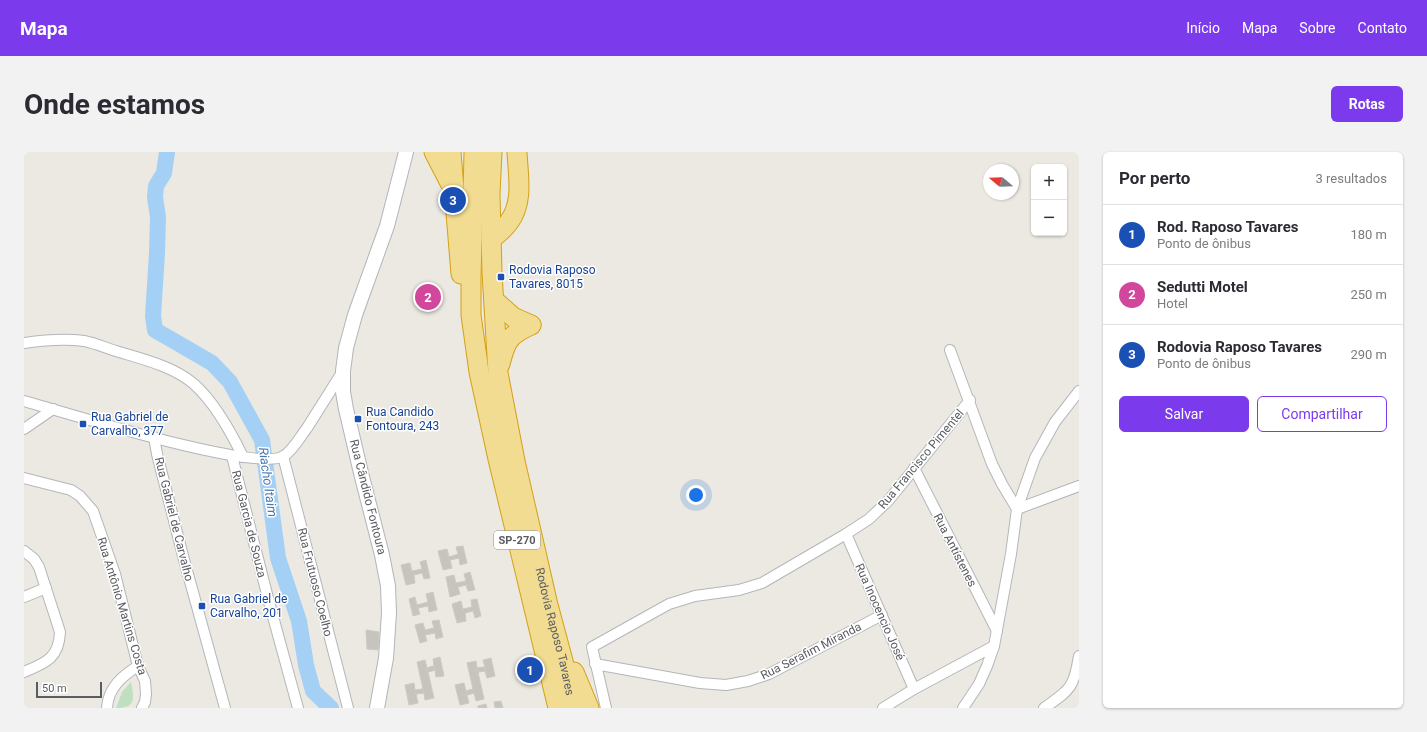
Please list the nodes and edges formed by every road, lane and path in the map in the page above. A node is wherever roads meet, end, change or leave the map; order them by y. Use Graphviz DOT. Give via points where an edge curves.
graph roads {
  1 [pos="406,152"];
  2 [pos="434,152"];
  3 [pos="451,152"];
  4 [pos="474,152"];
  5 [pos="492,152"];
  6 [pos="516,152"];
  7 [pos="453,188"];
  8 [pos="491,239"];
  9 [pos="494,300"];
  10 [pos="471,315"];
  11 [pos="24,343"];
  12 [pos="950,350"];
  13 [pos="343,371"];
  14 [pos="498,373"];
  15 [pos="1079,391"];
  16 [pos="970,400"];
  17 [pos="24,401"];
  18 [pos="53,409"];
  19 [pos="24,430"];
  20 [pos="154,437"];
  21 [pos="232,456"];
  22 [pos="243,457"];
  23 [pos="279,458"];
  24 [pos="914,468"];
  25 [pos="24,478"];
  26 [pos="1079,486"];
  27 [pos="1017,509"];
  28 [pos="846,534"];
  29 [pos="24,551"];
  30 [pos="46,588"];
  31 [pos="24,597"];
  32 [pos="882,615"];
  33 [pos="997,632"];
  34 [pos="994,646"];
  35 [pos="1079,656"];
  36 [pos="563,661"];
  37 [pos="595,664"];
  38 [pos="138,666"];
  39 [pos="24,672"];
  40 [pos="914,689"];
  41 [pos="107,708"];
  42 [pos="142,708"];
  43 [pos="225,708"];
  44 [pos="298,708"];
  45 [pos="348,708"];
  46 [pos="376,708"];
  47 [pos="558,708"];
  48 [pos="573,708"];
  49 [pos="589,708"];
  50 [pos="606,708"];
  51 [pos="883,708"];
  52 [pos="963,708"];
  53 [pos="1044,708"];
  1 -- 13 [label="main road, Rua Cândido Fontoura" via="387,226 355,315"];
  2 -- 7 [label="highway"];
  3 -- 7 [label="highway"];
  4 -- 10 [label="highway, Rodovia Raposo Tavares / SP-270"];
  5 -- 8 [label="highway, Rodovia Raposo Tavares / SP-270"];
  6 -- 8 [label="highway" via="519,181 517,206 509,222"];
  7 -- 10 [label="highway" via="462,285"];
  8 -- 9 [label="highway, Rodovia Raposo Tavares / SP-270"];
  9 -- 14 [label="highway, Rodovia Raposo Tavares / SP-270"];
  9 -- 14 [label="highway" via="513,317 531,325 514,334 508,341"];
  10 -- 47 [label="highway, Rodovia Raposo Tavares / SP-270" via="481,386"];
  11 -- 22 [label="street" via="60,339 86,342 175,372 203,393 224,422"];
  12 -- 16 [label="street"];
  13 -- 23 [label="street" via="295,445"];
  13 -- 46 [label="main road, Rua Cândido Fontoura" via="346,409 388,586 386,658"];
  14 -- 36 [label="highway, Rodovia Raposo Tavares / SP-270" via="520,484"];
  15 -- 27 [label="street" via="1055,422 1035,458"];
  16 -- 24 [label="street, Rua Francisco Pimentel"];
  16 -- 27 [label="street" via="992,464"];
  17 -- 18 [label="street"];
  18 -- 19 [label="street"];
  18 -- 20 [label="street"];
  20 -- 21 [label="street"];
  20 -- 43 [label="street, Rua Gabriel de Carvalho" via="181,549"];
  21 -- 22 [label="street"];
  21 -- 44 [label="street, Rua Garcia de Souza"];
  22 -- 23 [label="street"];
  23 -- 45 [label="street, Rua Frutuoso Coelho"];
  24 -- 28 [label="street, Rua Francisco Pimentel" via="888,501 869,519"];
  24 -- 33 [label="street, Rua Antístenes"];
  25 -- 38 [label="street, Rua Antônio Martins Costa" via="71,490 93,511 115,574"];
  26 -- 27 [label="street"];
  27 -- 33 [label="street"];
  28 -- 32 [label="street, Rua Inocencio José"];
  28 -- 37 [label="street, Rua Francisco Pimentel" via="762,583 739,590 695,596 669,604 592,648"];
  29 -- 30 [label="street" via="34,559"];
  30 -- 31 [label="street"];
  30 -- 39 [label="street" via="60,632 60,642 49,660"];
  32 -- 37 [label="street, Rua Serafim Miranda" via="769,674 726,685 700,683"];
  32 -- 40 [label="street, Rua Inocencio José"];
  33 -- 34 [label="street"];
  34 -- 40 [label="street"];
  34 -- 52 [label="street" via="979,684"];
  35 -- 53 [label="street" via="1071,688"];
  36 -- 48 [label="highway, Rodovia Raposo Tavares / SP-270"];
  36 -- 49 [label="highway" via="573,670"];
  37 -- 50 [label="street"];
  38 -- 41 [label="street" via="113,687"];
  38 -- 42 [label="street, Rua Antônio Martins Costa" via="145,681 146,694"];
  40 -- 51 [label="street"];
}
